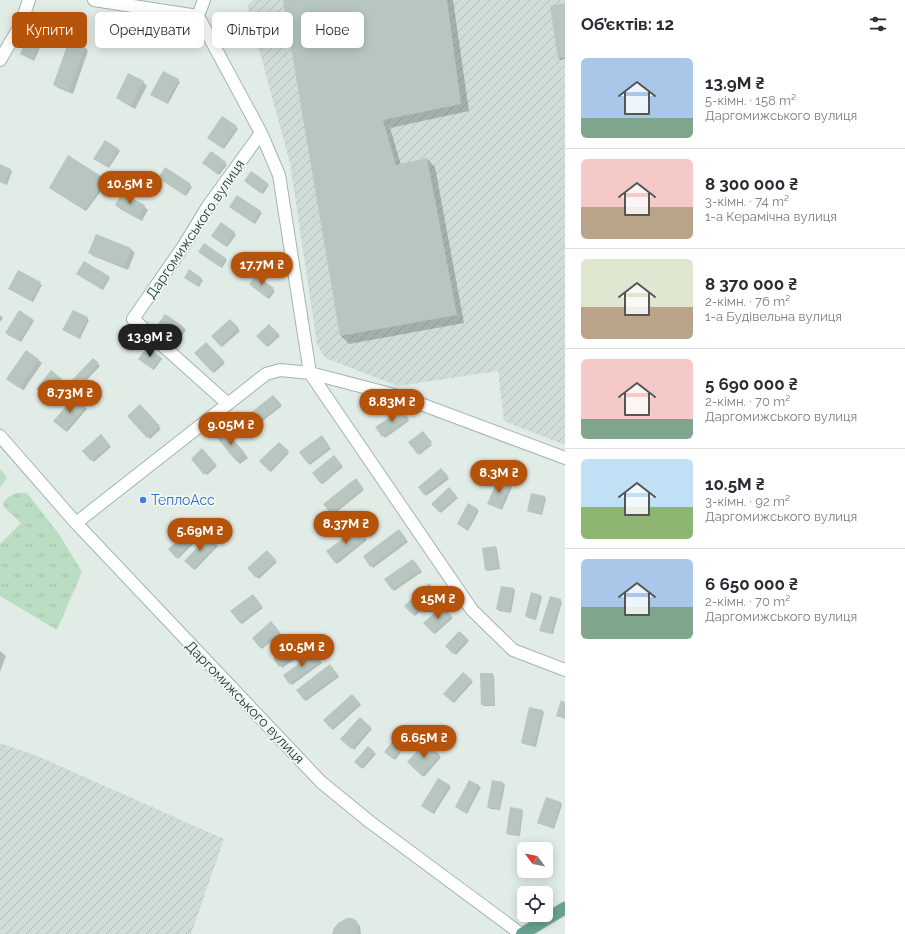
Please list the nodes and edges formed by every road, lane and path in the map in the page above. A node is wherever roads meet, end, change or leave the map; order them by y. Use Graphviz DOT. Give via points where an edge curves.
graph roads {
  1 [pos="30,0"];
  2 [pos="94,0"];
  3 [pos="204,0"];
  4 [pos="172,12"];
  5 [pos="200,12"];
  6 [pos="204,27"];
  7 [pos="0,60"];
  8 [pos="261,133"];
  9 [pos="310,373"];
  10 [pos="228,404"];
  11 [pos="0,436"];
  12 [pos="565,458"];
  13 [pos="76,523"];
  14 [pos="565,670"];
  15 [pos="565,908"];
  16 [pos="522,934"];
  1 -- 7 [label="street" via="20,26"];
  2 -- 4 [label="street"];
  3 -- 5 [label="street"];
  6 -- 8 [label="street"];
  8 -- 9 [label="street" via="279,175"];
  8 -- 10 [label="street, Даргомижського вулиця" via="208,206 133,319"];
  9 -- 10 [label="street" via="280,370 266,374"];
  9 -- 12 [label="street" via="402,397"];
  9 -- 14 [label="street" via="472,610 513,650"];
  10 -- 13 [label="street"];
  11 -- 13 [label="street, Даргомижського вулиця"];
  13 -- 16 [label="street, Даргомижського вулиця" via="321,782 370,822"];
  15 -- 16 [label="main road"];
}
